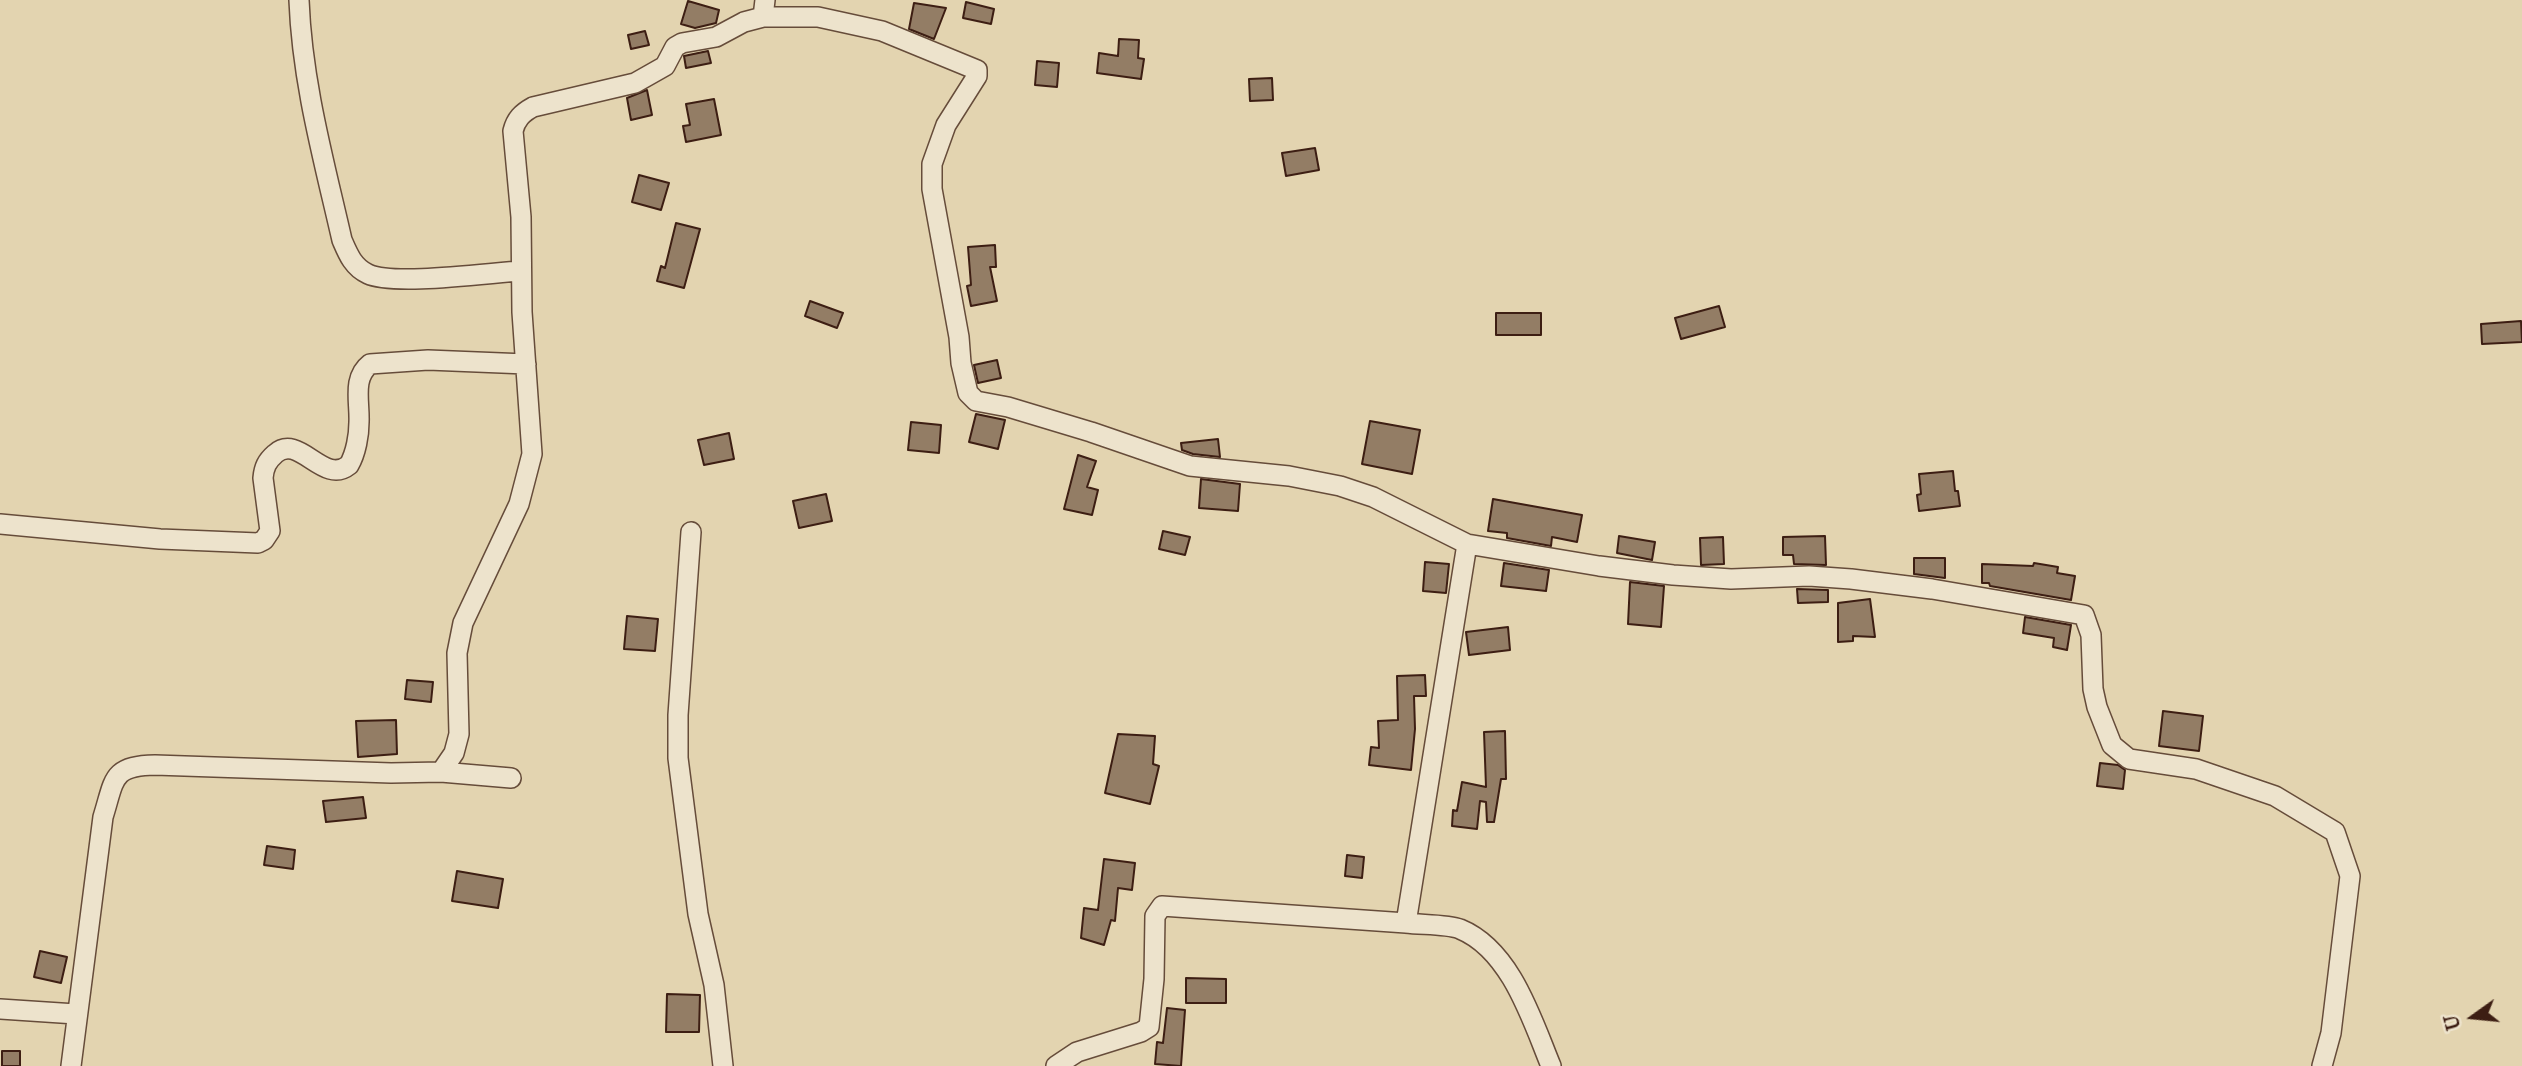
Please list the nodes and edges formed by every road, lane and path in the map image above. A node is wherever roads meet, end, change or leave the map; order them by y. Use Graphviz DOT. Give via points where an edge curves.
graph roads {
  1 [pos="299,0"];
  2 [pos="764,9"];
  3 [pos="521,271"];
  4 [pos="526,364"];
  5 [pos="0,524"];
  6 [pos="691,532"];
  7 [pos="1467,544"];
  8 [pos="441,772"];
  9 [pos="511,778"];
  10 [pos="1406,923"];
  11 [pos="0,1009"];
  12 [pos="76,1014"];
  13 [pos="71,1066"];
  14 [pos="723,1066"];
  15 [pos="1056,1066"];
  16 [pos="1551,1066"];
  17 [pos="2322,1066"];
  1 -- 3 [label="street" via="311,105 350,259 365,273 391,279"];
  2 -- 3 [label="street" via="716,37 675,47 665,65 635,83 533,107 521,115 513,131"];
  2 -- 7 [label="street" via="882,31 977,70 946,125 932,164 932,189 961,363 968,393 976,401 1091,432 1190,466 1340,486 1373,497"];
  3 -- 4 [label="street"];
  4 -- 5 [label="street" via="428,360 370,364 359,379 359,423 349,465 331,471 292,449 279,450 264,469 271,531 258,543"];
  4 -- 8 [label="street" via="532,454 519,504 463,623 457,653 459,734 454,753"];
  6 -- 14 [label="street" via="678,758"];
  7 -- 10 [label="street"];
  7 -- 17 [label="street" via="1673,575 1863,580 2084,615 2091,635 2097,707 2112,745 2129,760 2196,769 2275,796 2335,832 2350,876 2331,1033"];
  8 -- 9 [label="street"];
  8 -- 12 [label="street" via="155,765 125,769 113,784 103,817"];
  10 -- 15 [label="street" via="1163,906 1155,916 1149,1027 1077,1052"];
  10 -- 16 [label="street" via="1459,929 1485,946 1507,968"];
  11 -- 12 [label="street"];
  12 -- 13 [label="street"];
}
